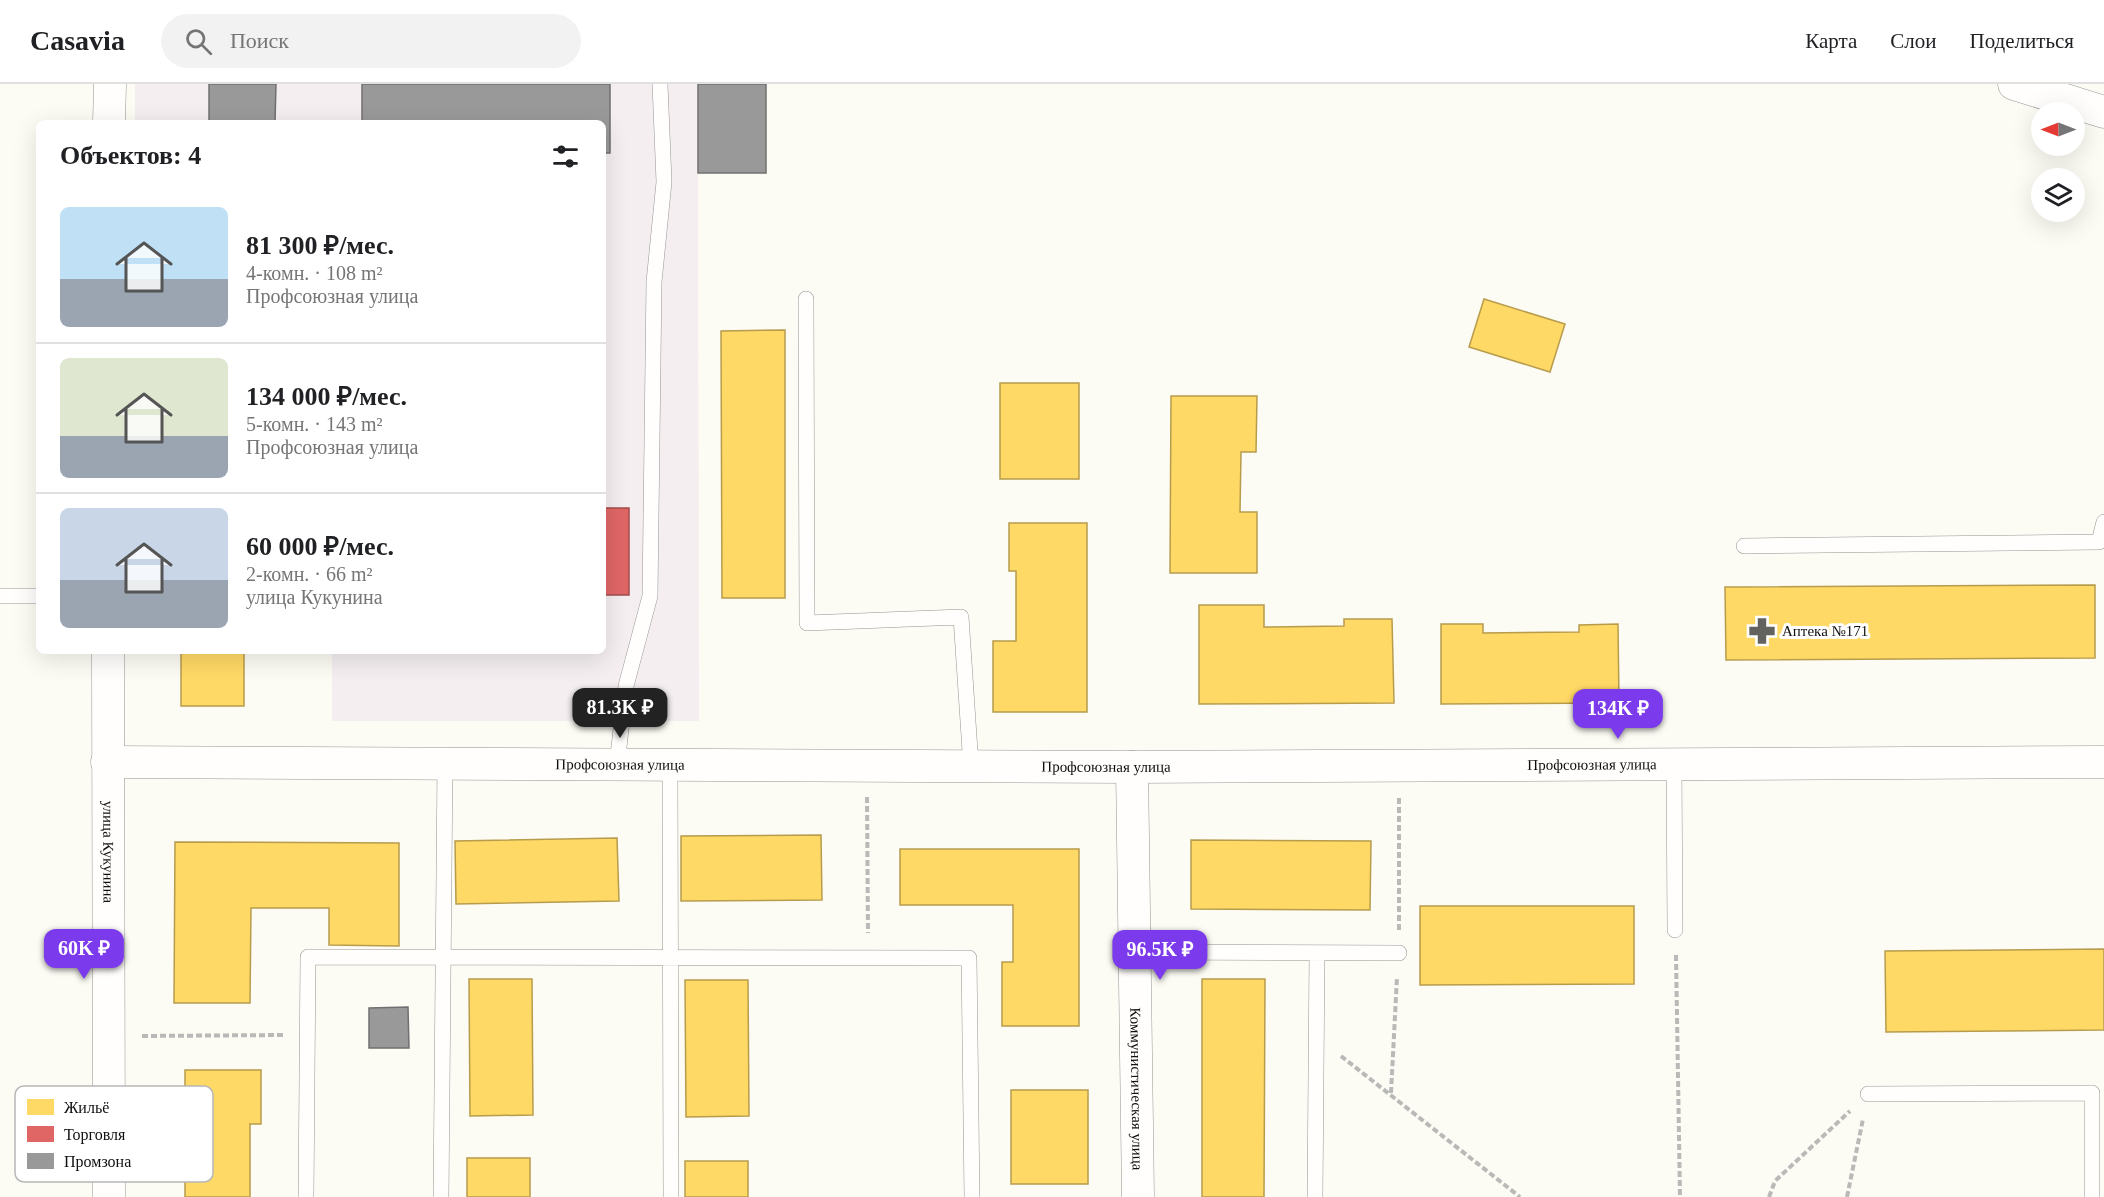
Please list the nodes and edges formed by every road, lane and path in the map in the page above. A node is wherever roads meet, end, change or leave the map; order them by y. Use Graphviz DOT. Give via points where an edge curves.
graph roads {
  1 [pos="110,84"];
  2 [pos="660,84"];
  3 [pos="2014,84"];
  4 [pos="2104,112"];
  5 [pos="110,120"];
  6 [pos="806,299"];
  7 [pos="2104,522"];
  8 [pos="2102,545"];
  9 [pos="1744,546"];
  10 [pos="0,596"];
  11 [pos="36,596"];
  12 [pos="108,654"];
  13 [pos="107,762"];
  14 [pos="2104,762"];
  15 [pos="445,763"];
  16 [pos="617,764"];
  17 [pos="1674,764"];
  18 [pos="670,765"];
  19 [pos="867,765"];
  20 [pos="971,766"];
  21 [pos="1132,766"];
  22 [pos="1675,930"];
  23 [pos="1135,952"];
  24 [pos="1317,953"];
  25 [pos="1399,953"];
  26 [pos="670,957"];
  27 [pos="443,958"];
  28 [pos="868,958"];
  29 [pos="307,1035"];
  30 [pos="108,1036"];
  31 [pos="1317,1038"];
  32 [pos="108,1086"];
  33 [pos="1868,1094"];
  34 [pos="109,1182"];
  35 [pos="109,1197"];
  36 [pos="306,1197"];
  37 [pos="441,1197"];
  38 [pos="671,1197"];
  39 [pos="972,1197"];
  40 [pos="1138,1197"];
  41 [pos="1315,1197"];
  42 [pos="1520,1197"];
  43 [pos="1680,1197"];
  44 [pos="1769,1197"];
  45 [pos="1847,1197"];
  46 [pos="2092,1197"];
  1 -- 5 [label="street"];
  2 -- 16 [label="lane" via="664,182 654,282 650,596 626,686"];
  3 -- 4 [label="street"];
  6 -- 20 [label="lane" via="807,623 961,617"];
  7 -- 8 [label="lane"];
  8 -- 9 [label="lane"];
  10 -- 11 [label="lane"];
  12 -- 13 [label="street, улица Кукунина"];
  13 -- 15 [label="street, Профсоюзная улица"];
  13 -- 30 [label="street, улица Кукунина"];
  14 -- 17 [label="street, Профсоюзная улица"];
  15 -- 16 [label="street, Профсоюзная улица"];
  15 -- 27 [label="lane"];
  16 -- 18 [label="street, Профсоюзная улица"];
  17 -- 21 [label="street, Профсоюзная улица"];
  17 -- 22 [label="lane"];
  18 -- 19 [label="street, Профсоюзная улица"];
  18 -- 26 [label="lane"];
  19 -- 20 [label="street, Профсоюзная улица"];
  19 -- 28 [label="path"];
  20 -- 21 [label="street, Профсоюзная улица"];
  21 -- 23 [label="street, Коммунистическая улица"];
  22 -- 43 [label="path"];
  23 -- 24 [label="lane"];
  23 -- 40 [label="street, Коммунистическая улица"];
  24 -- 25 [label="lane"];
  24 -- 31 [label="lane"];
  26 -- 27 [label="lane"];
  26 -- 28 [label="lane"];
  26 -- 38 [label="lane"];
  27 -- 29 [label="lane" via="308,957"];
  27 -- 37 [label="lane"];
  28 -- 39 [label="lane" via="969,958"];
  29 -- 30 [label="path"];
  29 -- 36 [label="lane"];
  30 -- 32 [label="street, улица Кукунина"];
  31 -- 41 [label="lane"];
  31 -- 42 [label="path"];
  33 -- 44 [label="path" via="1775,1181"];
  33 -- 45 [label="path"];
  33 -- 46 [label="lane" via="2092,1093"];
  34 -- 35 [label="street, улица Кукунина"];
}
